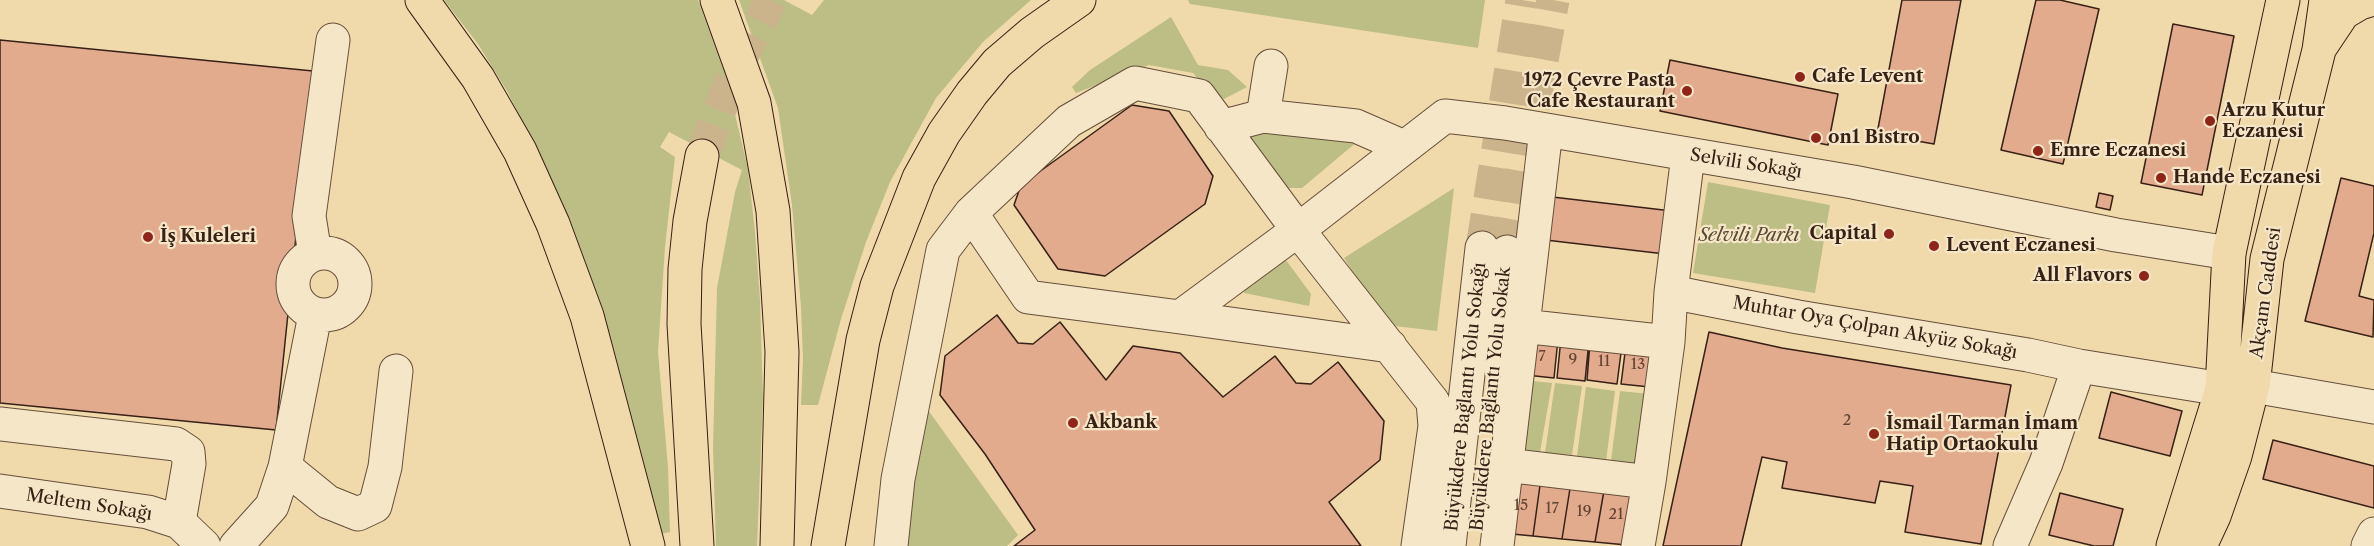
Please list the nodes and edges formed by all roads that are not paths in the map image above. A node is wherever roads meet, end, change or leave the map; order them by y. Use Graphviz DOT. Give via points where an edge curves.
graph roads {
  1 [pos="422,0"];
  2 [pos="717,0"];
  3 [pos="1079,0"];
  4 [pos="2326,0"];
  5 [pos="2370,0"];
  6 [pos="2281,1"];
  7 [pos="333,40"];
  8 [pos="2319,50"];
  9 [pos="1271,66"];
  10 [pos="1263,116"];
  11 [pos="1221,127"];
  12 [pos="1546,130"];
  13 [pos="1404,147"];
  14 [pos="1689,155"];
  15 [pos="702,156"];
  16 [pos="971,213"];
  17 [pos="1298,230"];
  18 [pos="1495,250"];
  19 [pos="2229,253"];
  20 [pos="315,254"];
  21 [pos="2267,259"];
  22 [pos="1671,292"];
  23 [pos="315,315"];
  24 [pos="1180,317"];
  25 [pos="1522,326"];
  26 [pos="1668,342"];
  27 [pos="1390,346"];
  28 [pos="2079,366"];
  29 [pos="396,371"];
  30 [pos="2237,387"];
  31 [pos="2374,407"];
  32 [pos="0,424"];
  33 [pos="1506,465"];
  34 [pos="285,467"];
  35 [pos="1649,482"];
  36 [pos="0,491"];
  37 [pos="179,522"];
  38 [pos="2374,534"];
  39 [pos="204,546"];
  40 [pos="236,546"];
  41 [pos="648,546"];
  42 [pos="697,546"];
  43 [pos="777,546"];
  44 [pos="828,546"];
  45 [pos="891,546"];
  46 [pos="1418,546"];
  47 [pos="1449,546"];
  48 [pos="1474,546"];
  49 [pos="1497,546"];
  50 [pos="1638,546"];
  51 [pos="2010,546"];
  52 [pos="2173,546"];
  53 [pos="2200,546"];
  54 [pos="2368,546"];
  1 -- 41 [label="main road" via="478,78 520,151 553,224 587,316"];
  2 -- 43 [label="main road" via="754,103 773,211 782,352"];
  3 -- 44 [label="main road" via="997,63 949,125 919,178 877,286 865,329"];
  4 -- 8 [label="main road, Akçam Caddesi"];
  5 -- 8 [label="main road" via="2343,13"];
  6 -- 19 [label="main road, Akçam Caddesi"];
  7 -- 20 [label="street" via="309,216"];
  8 -- 21 [label="main road, Akçam Caddesi"];
  9 -- 10 [label="street"];
  10 -- 11 [label="street"];
  10 -- 13 [label="street" via="1356,126"];
  11 -- 16 [label="street" via="1198,96 1135,83 1070,121"];
  11 -- 17 [label="street"];
  12 -- 13 [label="street, Selvili Sokağı" via="1445,116"];
  12 -- 14 [label="street, Selvili Sokağı"];
  12 -- 25 [label="street"];
  13 -- 17 [label="street, Selvili Sokağı"];
  14 -- 19 [label="street, Selvili Sokağı"];
  14 -- 22 [label="street"];
  15 -- 42 [label="main road" via="688,233 684,324"];
  16 -- 24 [label="street" via="1028,297"];
  16 -- 45 [label="street" via="943,250 898,480"];
  17 -- 24 [label="street, Selvili Sokağı"];
  17 -- 27 [label="street"];
  18 -- 47 [label="street, Büyükdere Bağlantı Yolu Sokağı"];
  18 -- 48 [label="street, Büyükdere Bağlantı Yolu Sokak"];
  19 -- 21 [label="main road"];
  19 -- 30 [label="main road, Akçam Caddesi"];
  20 -- 23 [label="street" via="297,268 293,291 298,302"];
  20 -- 23 [label="street" via="336,255 345,260 356,288 353,298 337,313"];
  21 -- 30 [label="main road, Akçam Caddesi"];
  22 -- 26 [label="street"];
  22 -- 28 [label="street, Muhtar Oya Çolpan Akyüz Sokağı"];
  23 -- 34 [label="street"];
  24 -- 27 [label="street"];
  25 -- 26 [label="street"];
  25 -- 33 [label="street"];
  26 -- 35 [label="street"];
  27 -- 46 [label="street" via="1433,402 1435,426"];
  28 -- 30 [label="street, Muhtar Oya Çolpan Akyüz Sokağı"];
  28 -- 51 [label="street" via="2046,463"];
  29 -- 34 [label="street" via="385,468 375,506 358,514 328,502"];
  30 -- 31 [label="street, Muhtar Oya Çolpan Akyüz Sokağı"];
  30 -- 52 [label="main road, Akçam Caddesi"];
  30 -- 53 [label="main road, Akçam Caddesi" via="2235,456"];
  32 -- 37 [label="street" via="176,444 188,452 189,464"];
  33 -- 35 [label="street"];
  33 -- 49 [label="street"];
  34 -- 40 [label="street" via="272,506"];
  35 -- 50 [label="street"];
  36 -- 37 [label="street, Meltem Sokağı" via="148,512"];
  37 -- 39 [label="street, Meltem Sokağı"];
  38 -- 54 [label="street"];
}
